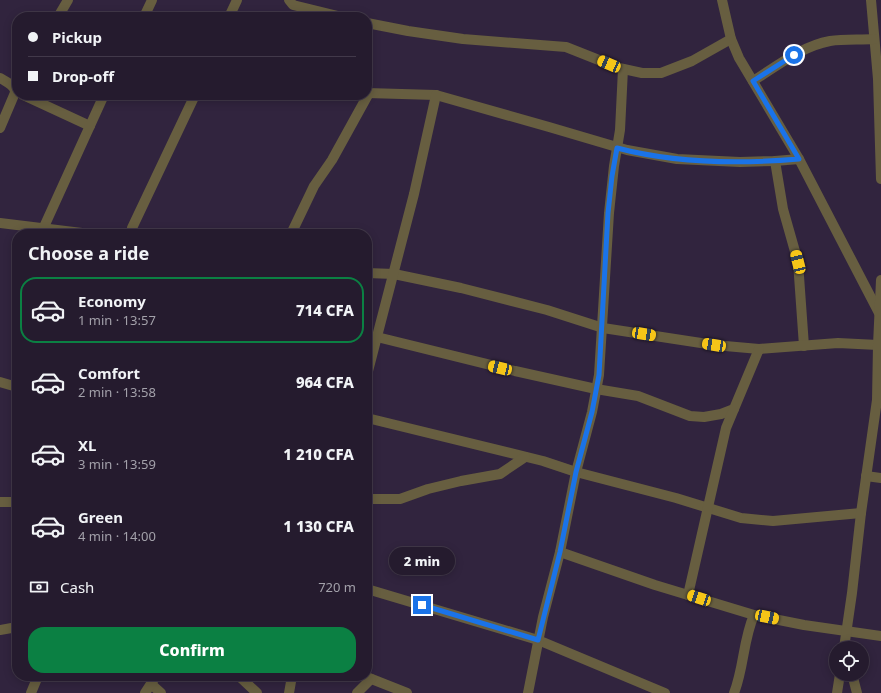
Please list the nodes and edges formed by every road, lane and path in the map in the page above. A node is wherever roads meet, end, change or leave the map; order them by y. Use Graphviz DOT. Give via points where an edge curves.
graph roads {
  1 [pos="68,0"];
  2 [pos="152,0"];
  3 [pos="237,0"];
  4 [pos="289,0"];
  5 [pos="722,0"];
  6 [pos="871,0"];
  7 [pos="61,12"];
  8 [pos="146,12"];
  9 [pos="231,12"];
  10 [pos="315,12"];
  11 [pos="372,24"];
  12 [pos="731,39"];
  13 [pos="874,39"];
  14 [pos="623,69"];
  15 [pos="0,78"];
  16 [pos="753,81"];
  17 [pos="12,85"];
  18 [pos="372,93"];
  19 [pos="436,95"];
  20 [pos="14,100"];
  21 [pos="35,100"];
  22 [pos="102,100"];
  23 [pos="193,100"];
  24 [pos="364,100"];
  25 [pos="90,126"];
  26 [pos="0,128"];
  27 [pos="617,148"];
  28 [pos="799,159"];
  29 [pos="775,161"];
  30 [pos="881,179"];
  31 [pos="0,223"];
  32 [pos="29,229"];
  33 [pos="44,229"];
  34 [pos="132,229"];
  35 [pos="294,229"];
  36 [pos="372,273"];
  37 [pos="394,274"];
  38 [pos="881,280"];
  39 [pos="879,313"];
  40 [pos="603,328"];
  41 [pos="377,337"];
  42 [pos="879,344"];
  43 [pos="804,346"];
  44 [pos="759,349"];
  45 [pos="372,356"];
  46 [pos="0,382"];
  47 [pos="12,386"];
  48 [pos="596,389"];
  49 [pos="879,400"];
  50 [pos="734,409"];
  51 [pos="372,419"];
  52 [pos="525,457"];
  53 [pos="576,472"];
  54 [pos="866,476"];
  55 [pos="881,478"];
  56 [pos="372,499"];
  57 [pos="0,502"];
  58 [pos="12,502"];
  59 [pos="707,508"];
  60 [pos="860,513"];
  61 [pos="560,552"];
  62 [pos="372,590"];
  63 [pos="688,595"];
  64 [pos="754,615"];
  65 [pos="12,628"];
  66 [pos="0,630"];
  67 [pos="846,631"];
  68 [pos="881,636"];
  69 [pos="538,640"];
  70 [pos="845,641"];
  71 [pos="372,679"];
  72 [pos="36,681"];
  73 [pos="152,681"];
  74 [pos="154,681"];
  75 [pos="244,681"];
  76 [pos="291,681"];
  77 [pos="364,681"];
  78 [pos="839,681"];
  79 [pos="854,681"];
  80 [pos="30,693"];
  81 [pos="145,693"];
  82 [pos="161,693"];
  83 [pos="257,693"];
  84 [pos="289,693"];
  85 [pos="357,693"];
  86 [pos="407,693"];
  87 [pos="528,693"];
  88 [pos="665,693"];
  89 [pos="734,693"];
  90 [pos="837,693"];
  91 [pos="857,693"];
  1 -- 7 [label="street"];
  2 -- 8 [label="street"];
  3 -- 9 [label="street"];
  4 -- 10 [label="street" via="293,5"];
  5 -- 12 [label="street"];
  6 -- 13 [label="street"];
  11 -- 14 [label="street" via="463,38 566,47"];
  12 -- 14 [label="street" via="692,61 661,73"];
  12 -- 16 [label="street" via="738,58"];
  13 -- 16 [label="street" via="831,41 812,46"];
  13 -- 30 [label="street"];
  14 -- 27 [label="street"];
  15 -- 17 [label="street"];
  16 -- 28 [label="street"];
  18 -- 19 [label="street"];
  19 -- 27 [label="street" via="550,126"];
  19 -- 37 [label="street"];
  20 -- 26 [label="street"];
  21 -- 25 [label="street"];
  22 -- 25 [label="street"];
  23 -- 34 [label="street"];
  24 -- 35 [label="street" via="332,160 314,186"];
  25 -- 33 [label="street"];
  27 -- 29 [label="street" via="677,159"];
  27 -- 40 [label="street" via="608,213"];
  28 -- 29 [label="street"];
  28 -- 39 [label="street"];
  29 -- 43 [label="street" via="783,209 798,262"];
  31 -- 32 [label="street"];
  36 -- 37 [label="street"];
  37 -- 40 [label="street" via="547,310"];
  37 -- 41 [label="street"];
  38 -- 39 [label="street"];
  39 -- 42 [label="street"];
  40 -- 44 [label="street" via="714,345"];
  40 -- 48 [label="street"];
  41 -- 45 [label="street"];
  41 -- 48 [label="street" via="515,372"];
  42 -- 43 [label="street" via="838,343"];
  42 -- 49 [label="street"];
  43 -- 44 [label="street"];
  44 -- 50 [label="street"];
  46 -- 47 [label="street"];
  48 -- 50 [label="street" via="638,396 690,416 704,417"];
  48 -- 53 [label="street"];
  49 -- 54 [label="street"];
  50 -- 59 [label="street" via="726,428"];
  51 -- 52 [label="street"];
  52 -- 53 [label="street"];
  52 -- 56 [label="street" via="500,474 461,481 400,499"];
  53 -- 59 [label="street"];
  53 -- 61 [label="street"];
  54 -- 55 [label="street"];
  54 -- 60 [label="street"];
  57 -- 58 [label="street"];
  59 -- 60 [label="street" via="741,518 773,521"];
  59 -- 63 [label="street"];
  60 -- 67 [label="street"];
  61 -- 63 [label="street"];
  61 -- 69 [label="street"];
  62 -- 69 [label="street"];
  63 -- 64 [label="street"];
  64 -- 67 [label="street"];
  64 -- 89 [label="street"];
  65 -- 66 [label="street"];
  67 -- 68 [label="street"];
  67 -- 70 [label="street"];
  69 -- 87 [label="street"];
  69 -- 88 [label="street"];
  71 -- 86 [label="street"];
  72 -- 80 [label="street"];
  73 -- 81 [label="street"];
  74 -- 82 [label="street"];
  75 -- 83 [label="street"];
  76 -- 84 [label="street"];
  77 -- 85 [label="street"];
  78 -- 90 [label="street"];
  79 -- 91 [label="street"];
}
